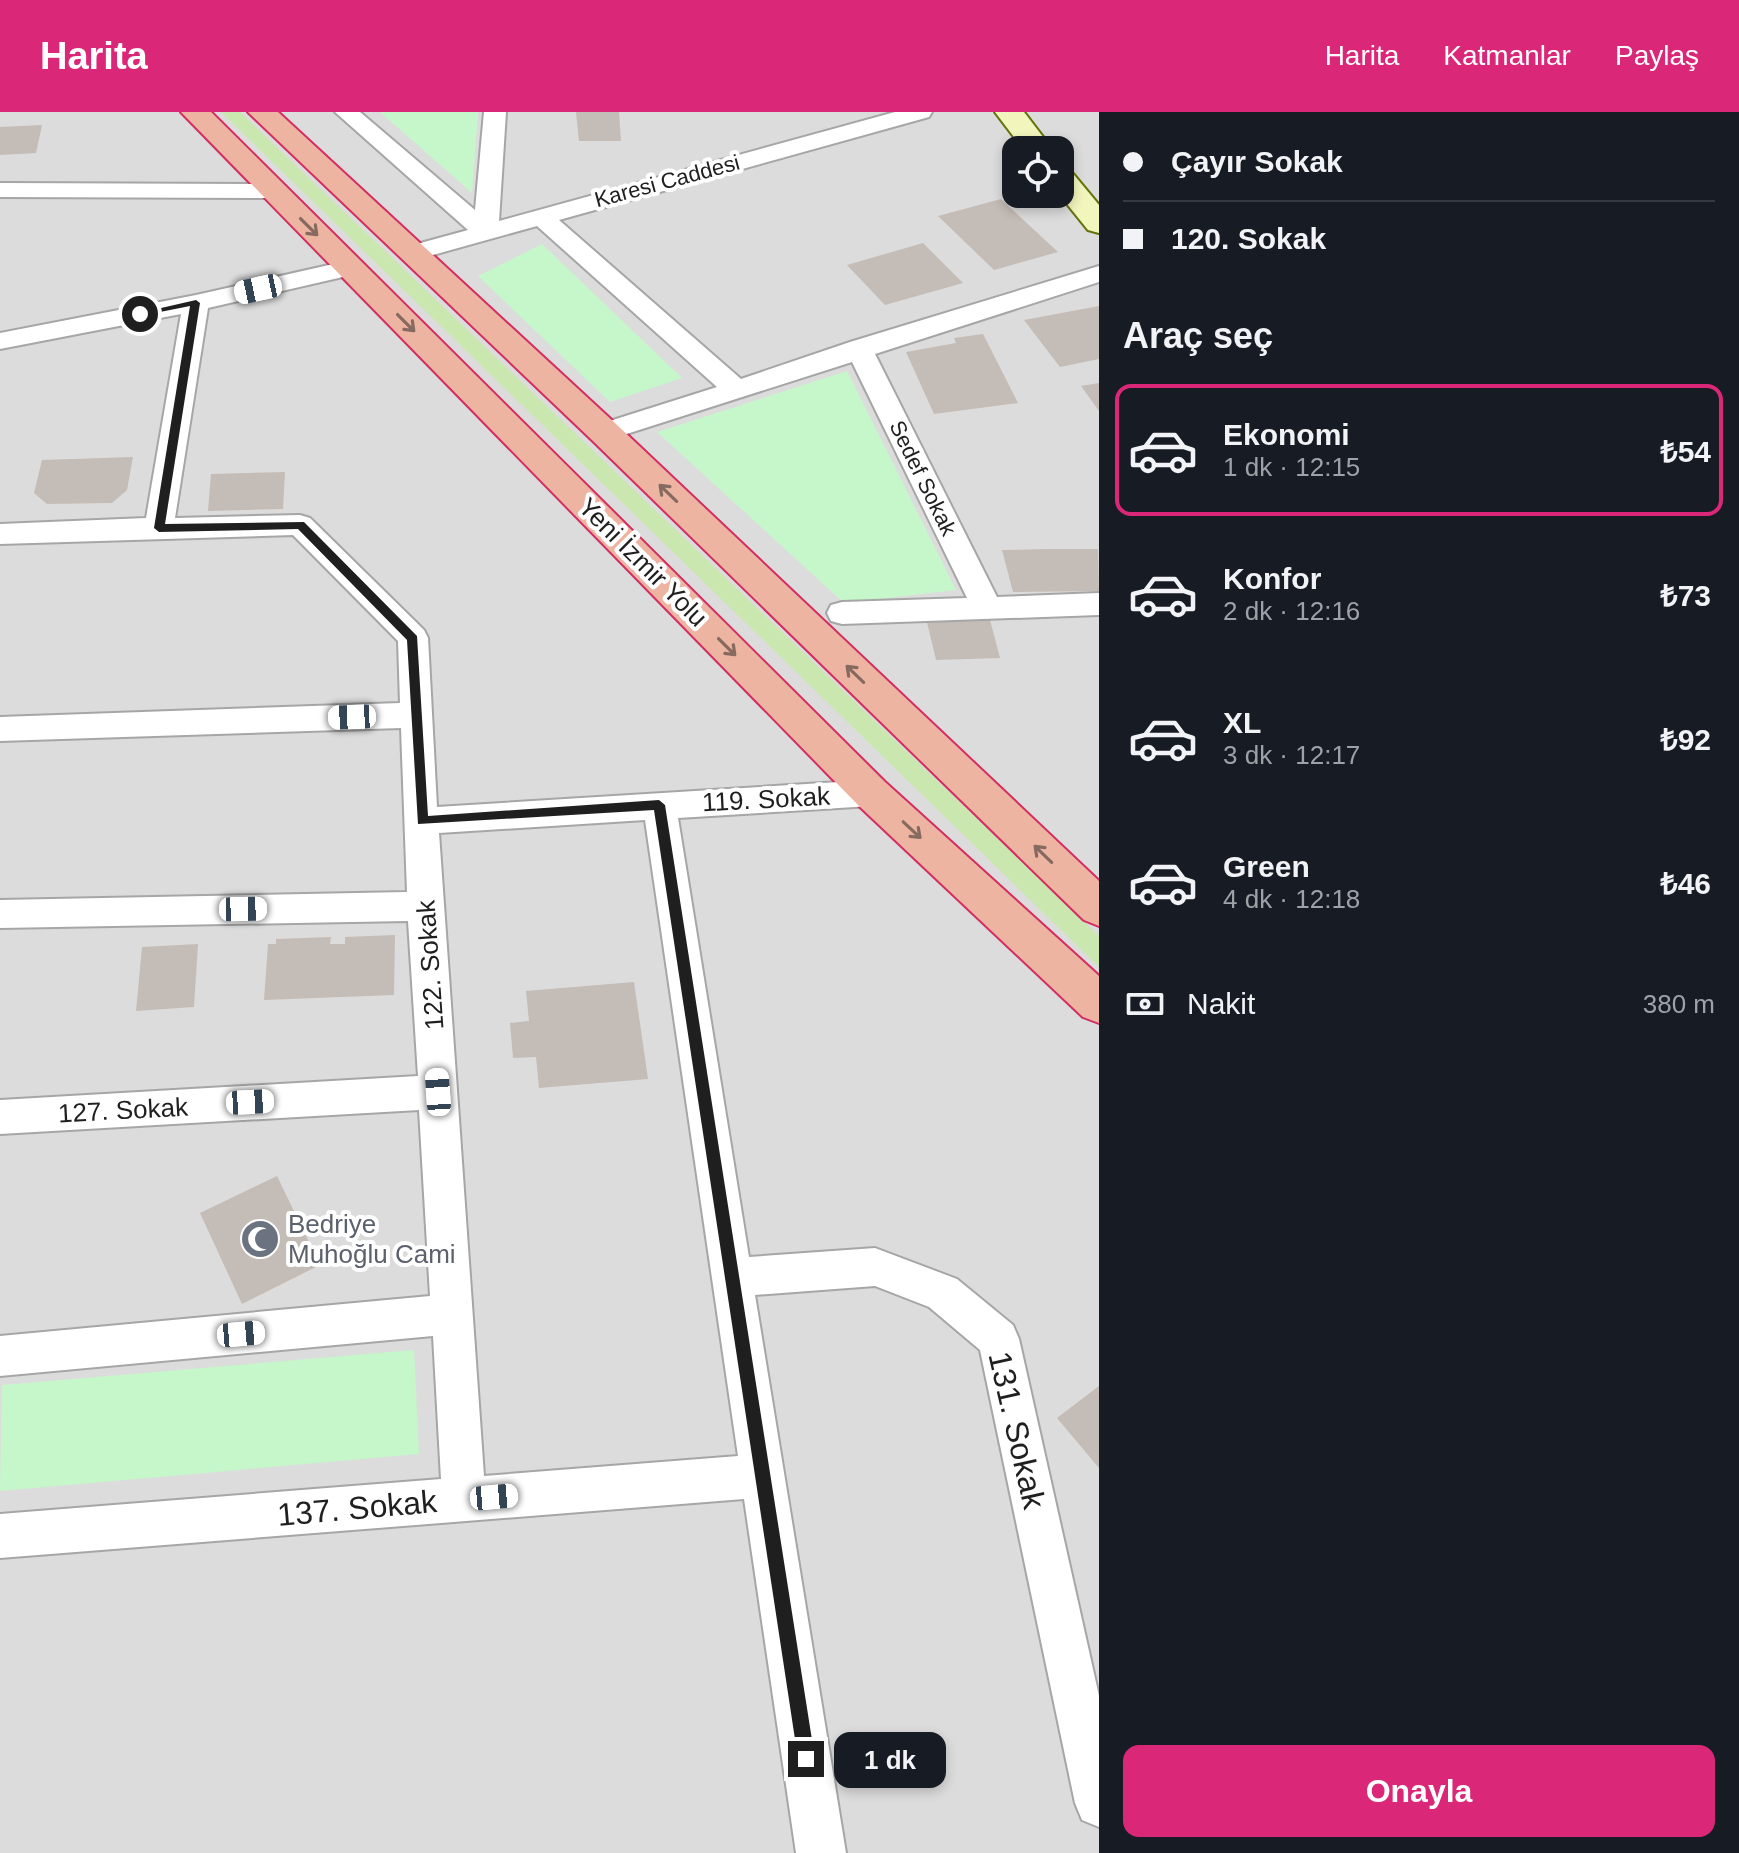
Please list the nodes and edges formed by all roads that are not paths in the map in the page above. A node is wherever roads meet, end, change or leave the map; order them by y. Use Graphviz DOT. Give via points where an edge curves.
graph roads {
  1 [pos="195,112"];
  2 [pos="262,112"];
  3 [pos="346,112"];
  4 [pos="495,112"];
  5 [pos="921,112"];
  6 [pos="1009,112"];
  7 [pos="1028,136"];
  8 [pos="0,190"];
  9 [pos="273,191"];
  10 [pos="1074,193"];
  11 [pos="540,216"];
  12 [pos="1099,224"];
  13 [pos="486,232"];
  14 [pos="415,252"];
  15 [pos="351,268"];
  16 [pos="1099,274"];
  17 [pos="196,303"];
  18 [pos="0,341"];
  19 [pos="859,348"];
  20 [pos="735,388"];
  21 [pos="604,432"];
  22 [pos="159,528"];
  23 [pos="0,534"];
  24 [pos="1099,604"];
  25 [pos="987,607"];
  26 [pos="842,613"];
  27 [pos="416,715"];
  28 [pos="0,729"];
  29 [pos="871,793"];
  30 [pos="659,805"];
  31 [pos="422,821"];
  32 [pos="425,906"];
  33 [pos="1099,908"];
  34 [pos="0,914"];
  35 [pos="1099,1004"];
  36 [pos="438,1092"];
  37 [pos="0,1117"];
  38 [pos="732,1278"];
  39 [pos="452,1314"];
  40 [pos="0,1356"];
  41 [pos="763,1476"];
  42 [pos="464,1499"];
  43 [pos="0,1536"];
  44 [pos="1099,1803"];
  45 [pos="821,1853"];
  1 -- 9 [label="highway, Yeni İzmir Yolu"];
  2 -- 14 [label="highway"];
  3 -- 13 [label="street"];
  4 -- 13 [label="street"];
  5 -- 11 [label="street, Karesi Caddesi"];
  6 -- 7 [label="main road"];
  8 -- 9 [label="street"];
  9 -- 15 [label="highway, Yeni İzmir Yolu, one-way"];
  10 -- 12 [label="main road"];
  11 -- 13 [label="street, Karesi Caddesi"];
  11 -- 20 [label="street"];
  13 -- 14 [label="street, Karesi Caddesi"];
  14 -- 21 [label="highway"];
  15 -- 17 [label="street"];
  15 -- 29 [label="highway, Yeni İzmir Yolu, one-way"];
  16 -- 19 [label="street"];
  17 -- 18 [label="street"];
  17 -- 22 [label="street"];
  19 -- 20 [label="street"];
  19 -- 25 [label="street, Sedef Sokak"];
  20 -- 21 [label="street"];
  33 -- 21 [label="highway, one-way"];
  22 -- 23 [label="street"];
  22 -- 27 [label="street, 122. Sokak" via="300,525 413,638"];
  24 -- 25 [label="street"];
  25 -- 26 [label="street"];
  27 -- 28 [label="street"];
  27 -- 31 [label="street, 122. Sokak"];
  29 -- 30 [label="street, 119. Sokak"];
  29 -- 35 [label="highway, Yeni İzmir Yolu, one-way"];
  30 -- 31 [label="street, 119. Sokak"];
  30 -- 38 [label="street"];
  31 -- 32 [label="street, 122. Sokak"];
  32 -- 34 [label="street"];
  32 -- 36 [label="street, 122. Sokak"];
  36 -- 37 [label="street, 127. Sokak"];
  36 -- 39 [label="street, 122. Sokak"];
  38 -- 41 [label="street"];
  38 -- 44 [label="street, 131. Sokak" via="875,1267 943,1293 998,1339"];
  39 -- 40 [label="street"];
  39 -- 42 [label="street, 122. Sokak"];
  41 -- 42 [label="street, 137. Sokak"];
  41 -- 45 [label="street"];
  42 -- 43 [label="street, 137. Sokak"];
}
